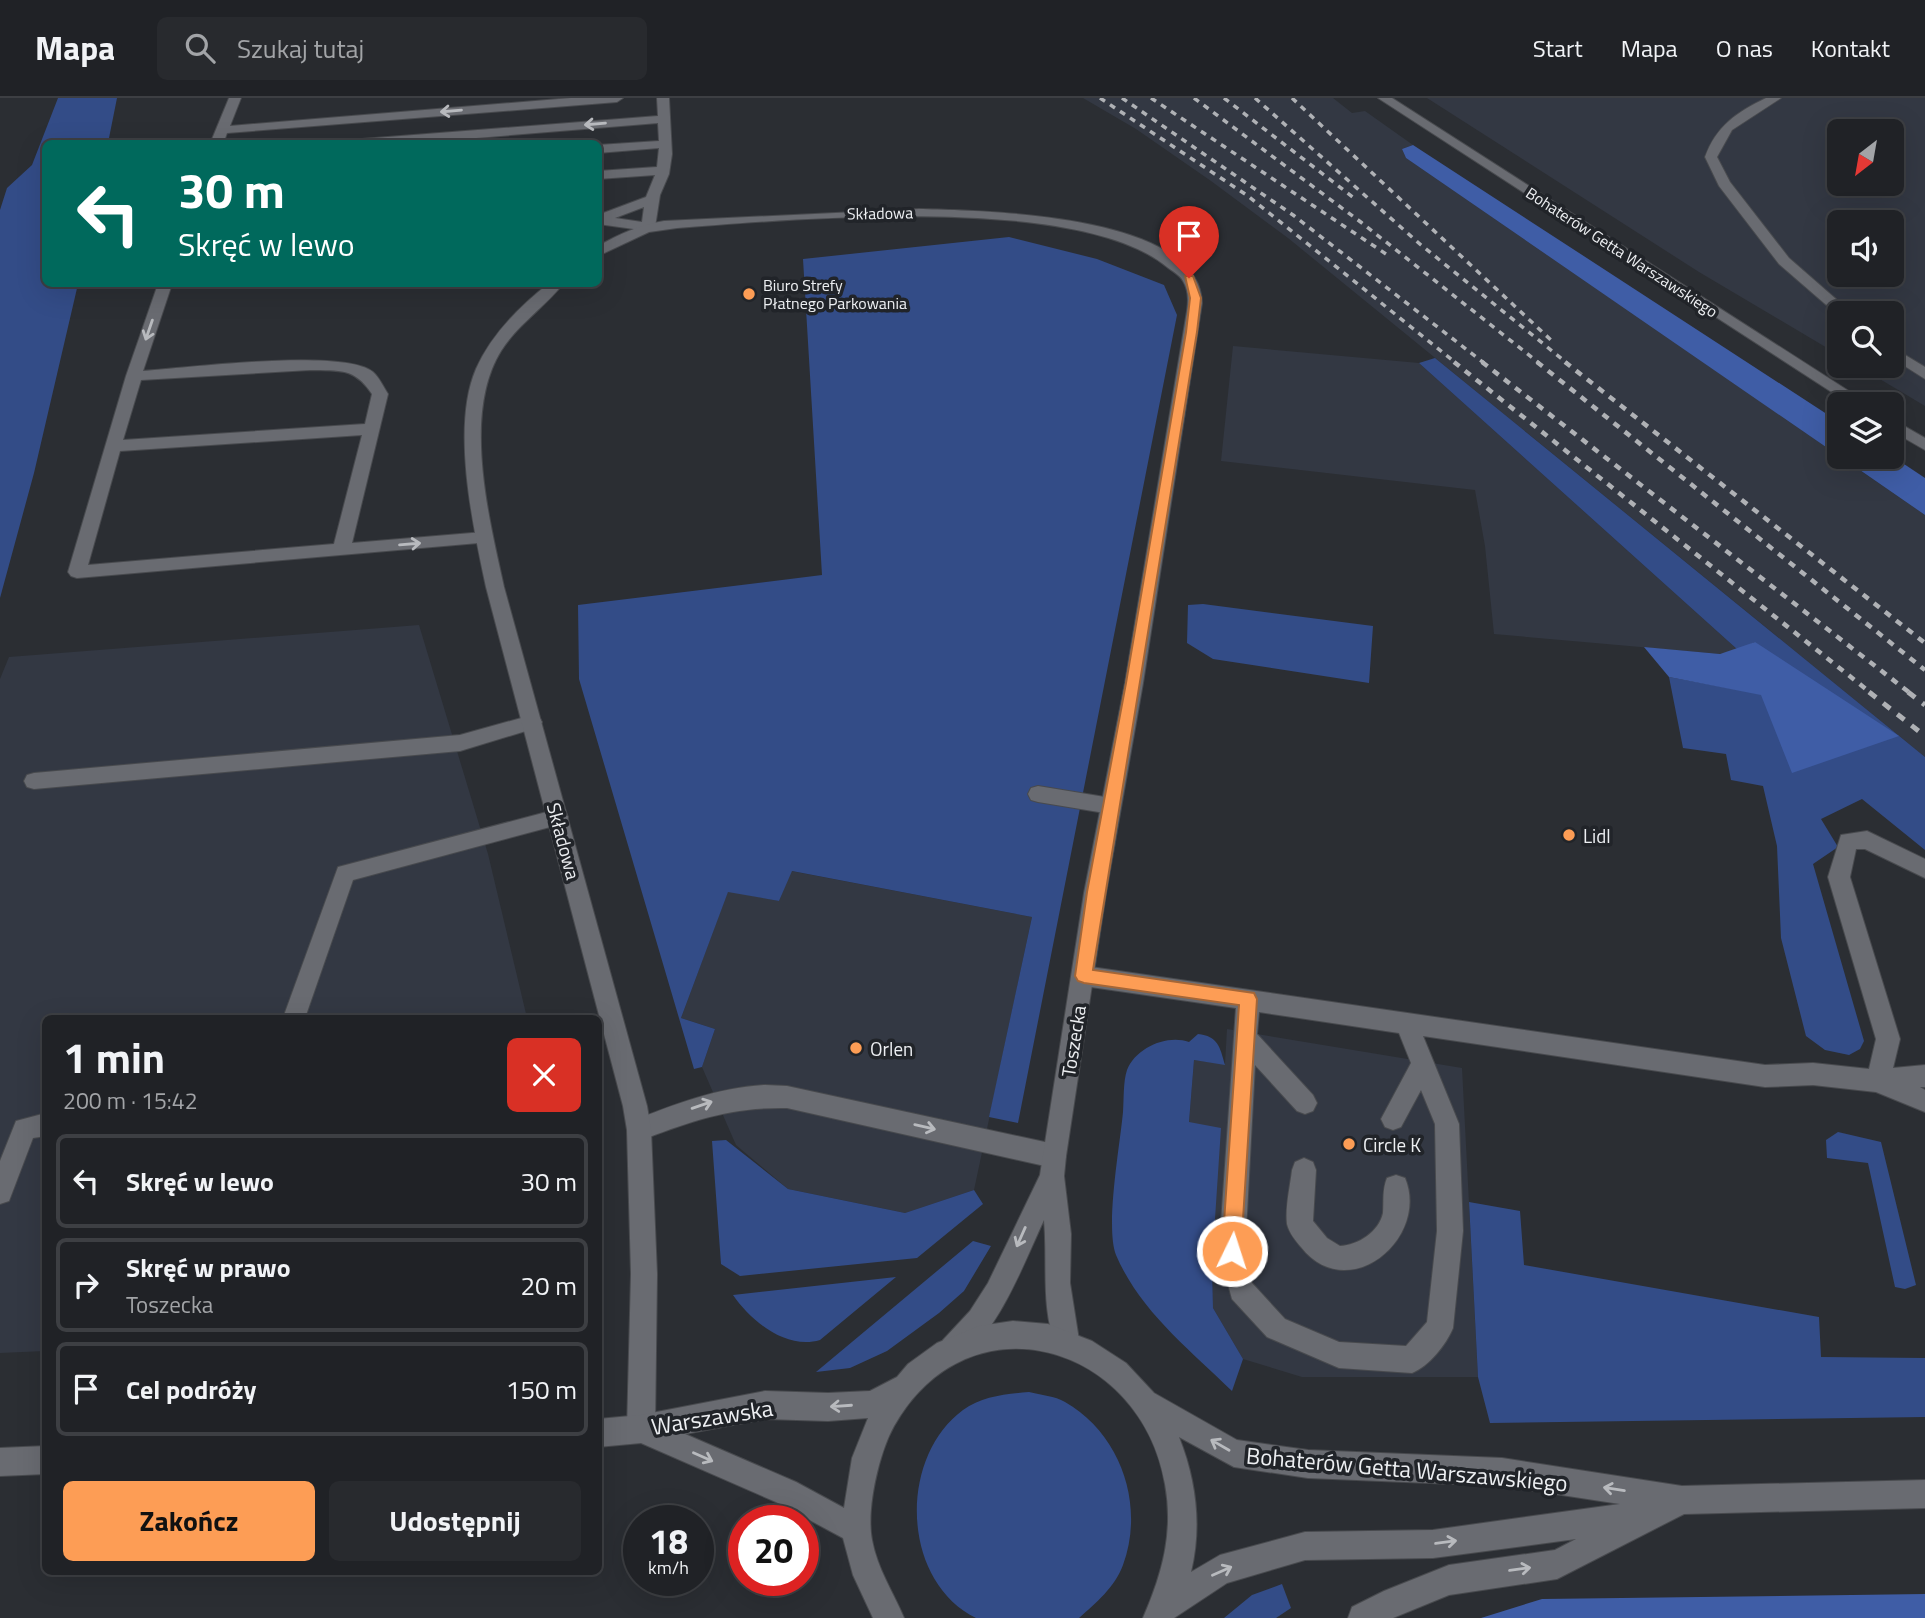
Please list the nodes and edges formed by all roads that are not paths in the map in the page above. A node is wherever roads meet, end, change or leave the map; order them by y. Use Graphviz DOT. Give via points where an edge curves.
graph roads {
  1 [pos="236,98"];
  2 [pos="617,98"];
  3 [pos="663,98"];
  4 [pos="1384,98"];
  5 [pos="1775,98"];
  6 [pos="663,118"];
  7 [pos="222,130"];
  8 [pos="218,140"];
  9 [pos="397,140"];
  10 [pos="666,144"];
  11 [pos="602,149"];
  12 [pos="663,170"];
  13 [pos="602,175"];
  14 [pos="652,198"];
  15 [pos="602,218"];
  16 [pos="602,221"];
  17 [pos="648,227"];
  18 [pos="602,250"];
  19 [pos="1163,254"];
  20 [pos="164,287"];
  21 [pos="553,287"];
  22 [pos="1831,301"];
  23 [pos="1904,359"];
  24 [pos="1925,374"];
  25 [pos="134,376"];
  26 [pos="1842,392"];
  27 [pos="372,429"];
  28 [pos="1904,432"];
  29 [pos="1925,445"];
  30 [pos="113,446"];
  31 [pos="484,538"];
  32 [pos="342,549"];
  33 [pos="532,722"];
  34 [pos="34,781"];
  35 [pos="1038,794"];
  36 [pos="1111,806"];
  37 [pos="558,817"];
  38 [pos="1925,869"];
  39 [pos="1084,976"];
  40 [pos="1248,999"];
  41 [pos="298,1015"];
  42 [pos="1406,1022"];
  43 [pos="1246,1038"];
  44 [pos="1422,1065"];
  45 [pos="1925,1076"];
  46 [pos="1878,1081"];
  47 [pos="1925,1101"];
  48 [pos="1306,1103"];
  49 [pos="1393,1119"];
  50 [pos="42,1125"];
  51 [pos="639,1130"];
  52 [pos="1053,1166"];
  53 [pos="1304,1170"];
  54 [pos="1396,1187"];
  55 [pos="0,1192"];
  56 [pos="1066,1340"];
  57 [pos="952,1350"];
  58 [pos="905,1386"];
  59 [pos="1145,1403"];
  60 [pos="641,1429"];
  61 [pos="602,1433"];
  62 [pos="42,1460"];
  63 [pos="0,1462"];
  64 [pos="1925,1494"];
  65 [pos="1682,1500"];
  66 [pos="1655,1514"];
  67 [pos="856,1530"];
  68 [pos="1161,1612"];
  69 [pos="889,1618"];
  70 [pos="1363,1618"];
  1 -- 7 [label="street"];
  2 -- 7 [label="street, one-way"];
  3 -- 6 [label="street"];
  4 -- 26 [label="street, Bohaterów Getta Warszawskiego"];
  5 -- 22 [label="street" via="1742,115 1716,139 1711,157 1724,183 1784,261"];
  6 -- 9 [label="street, one-way"];
  6 -- 10 [label="street"];
  7 -- 8 [label="street"];
  10 -- 11 [label="street"];
  10 -- 12 [label="street"];
  12 -- 13 [label="street"];
  12 -- 14 [label="street"];
  14 -- 15 [label="street"];
  14 -- 17 [label="street"];
  16 -- 17 [label="street"];
  17 -- 18 [label="street, Składowa"];
  17 -- 19 [label="street, Składowa" via="869,212 961,214 1087,227 1122,235"];
  19 -- 36 [label="street, Toszecka" via="1189,278 1196,298"];
  20 -- 25 [label="street, one-way"];
  21 -- 31 [label="street, Składowa" via="513,323 479,385 474,446"];
  23 -- 24 [label="street"];
  25 -- 27 [label="street" via="343,366 367,375 380,394"];
  25 -- 30 [label="street"];
  27 -- 30 [label="street"];
  27 -- 32 [label="street"];
  28 -- 29 [label="street"];
  30 -- 32 [label="street" via="77,572"];
  32 -- 31 [label="street, one-way"];
  31 -- 33 [label="street, Składowa"];
  33 -- 34 [label="street" via="460,743"];
  33 -- 37 [label="street, Składowa"];
  35 -- 36 [label="street"];
  36 -- 39 [label="street, Toszecka"];
  37 -- 41 [label="street" via="345,873"];
  37 -- 51 [label="street, Składowa"];
  38 -- 46 [label="street" via="1867,840 1848,841 1839,877 1888,1039"];
  39 -- 40 [label="street"];
  39 -- 52 [label="street, Toszecka"];
  40 -- 42 [label="street"];
  40 -- 43 [label="street"];
  42 -- 44 [label="street"];
  42 -- 46 [label="street" via="1765,1076 1813,1074"];
  43 -- 44 [label="street" via="1232,1251 1241,1290 1276,1328 1339,1355 1412,1360 1440,1328 1450,1231 1447,1124"];
  43 -- 48 [label="street"];
  44 -- 49 [label="street"];
  45 -- 46 [label="street"];
  46 -- 47 [label="street"];
  50 -- 55 [label="street" via="24,1129"];
  51 -- 52 [label="street, one-way" via="715,1101 787,1097"];
  51 -- 60 [label="street, Składowa" via="644,1274"];
  52 -- 56 [label="street, Toszecka" via="1057,1283"];
  52 -- 57 [label="street, Toszecka, one-way" via="997,1292"];
  53 -- 54 [label="street" via="1300,1225 1332,1258 1354,1258 1378,1242 1393,1221"];
  56 -- 57 [label="street" via="1003,1334"];
  56 -- 59 [label="street" via="1104,1363"];
  57 -- 58 [label="street"];
  58 -- 60 [label="street, Warszawska, one-way" via="873,1404 765,1405"];
  58 -- 67 [label="street" via="873,1437 863,1468"];
  65 -- 59 [label="street, Bohaterów Getta Warszawskiego, one-way" via="1502,1472 1308,1464 1234,1453"];
  59 -- 68 [label="street" via="1172,1455 1184,1515 1175,1578"];
  60 -- 61 [label="street, Warszawska"];
  60 -- 67 [label="street, one-way" via="786,1492"];
  62 -- 63 [label="street"];
  64 -- 65 [label="street, Bohaterów Getta Warszawskiego"];
  65 -- 66 [label="street, Bohaterów Getta Warszawskiego"];
  68 -- 66 [label="street, Bohaterów Getta Warszawskiego, one-way" via="1220,1570 1306,1546 1433,1544"];
  70 -- 66 [label="street, one-way" via="1449,1580 1557,1564"];
  67 -- 69 [label="street" via="875,1594"];
}
